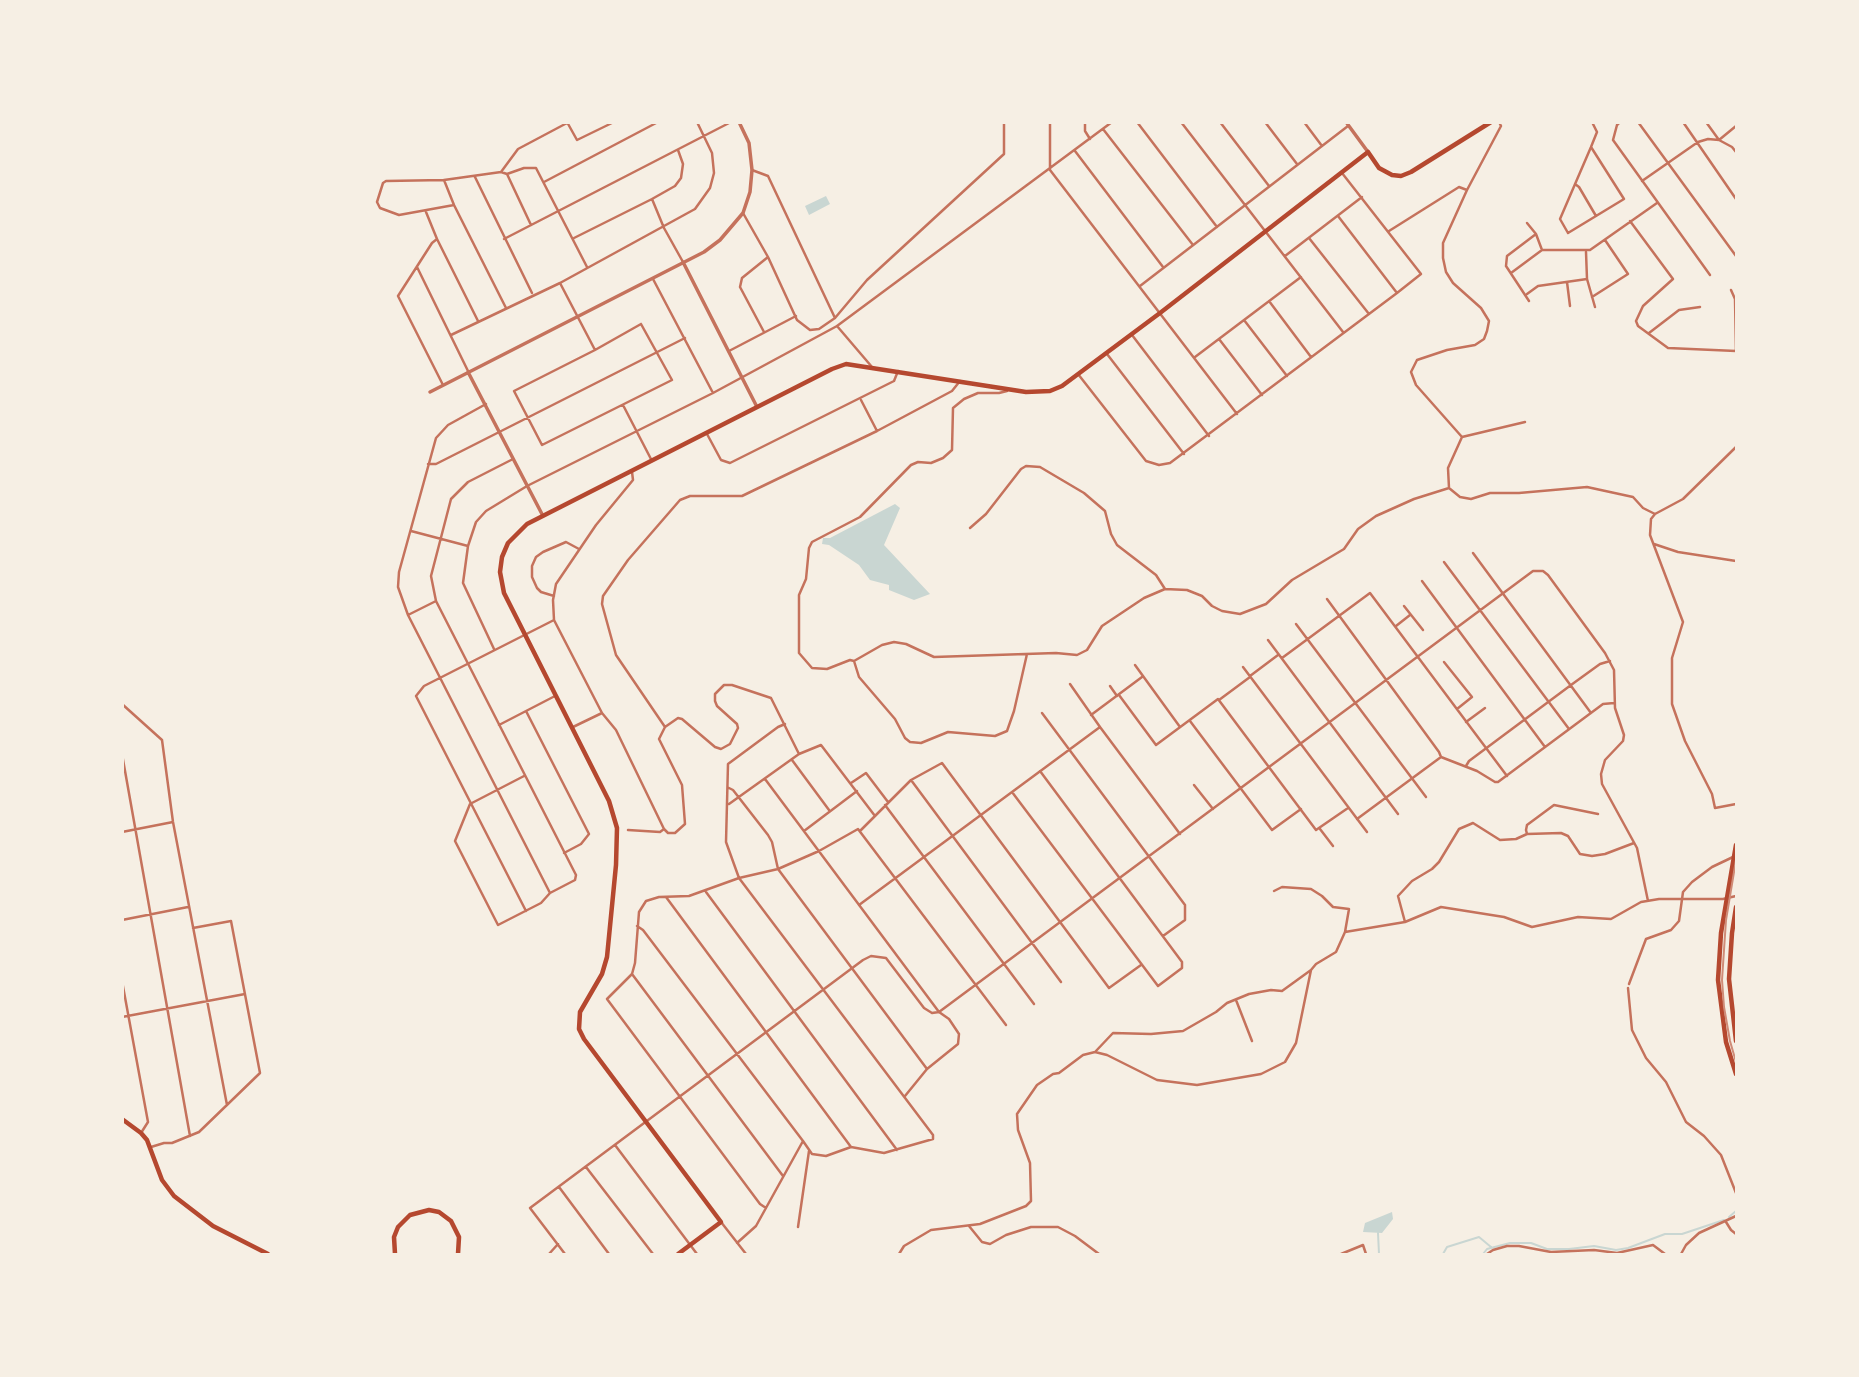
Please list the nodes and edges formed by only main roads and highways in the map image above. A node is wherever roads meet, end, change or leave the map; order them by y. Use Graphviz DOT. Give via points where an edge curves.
graph roads {
  1 [pos="1491,122"];
  2 [pos="1737,845"];
  3 [pos="1737,906"];
  4 [pos="1737,1041"];
  5 [pos="1737,1074"];
  6 [pos="122,1119"];
  7 [pos="268,1255"];
  8 [pos="395,1255"];
  9 [pos="458,1255"];
  10 [pos="678,1255"];
  1 -- 10 [label="main road" via="1401,176 1379,167 1368,152 1160,313 1050,391 1038,393 846,364 515,533 499,572 504,593 615,817 618,841 607,957 580,1013 579,1030 721,1222"];
  2 -- 5 [label="main road" via="1718,956 1726,1042"];
  3 -- 4 [label="main road" via="1729,979"];
  6 -- 7 [label="main road" via="151,1147 162,1180 174,1196 213,1226"];
  8 -- 9 [label="main road" via="398,1227 410,1215 429,1210 451,1221 459,1237"];
}
